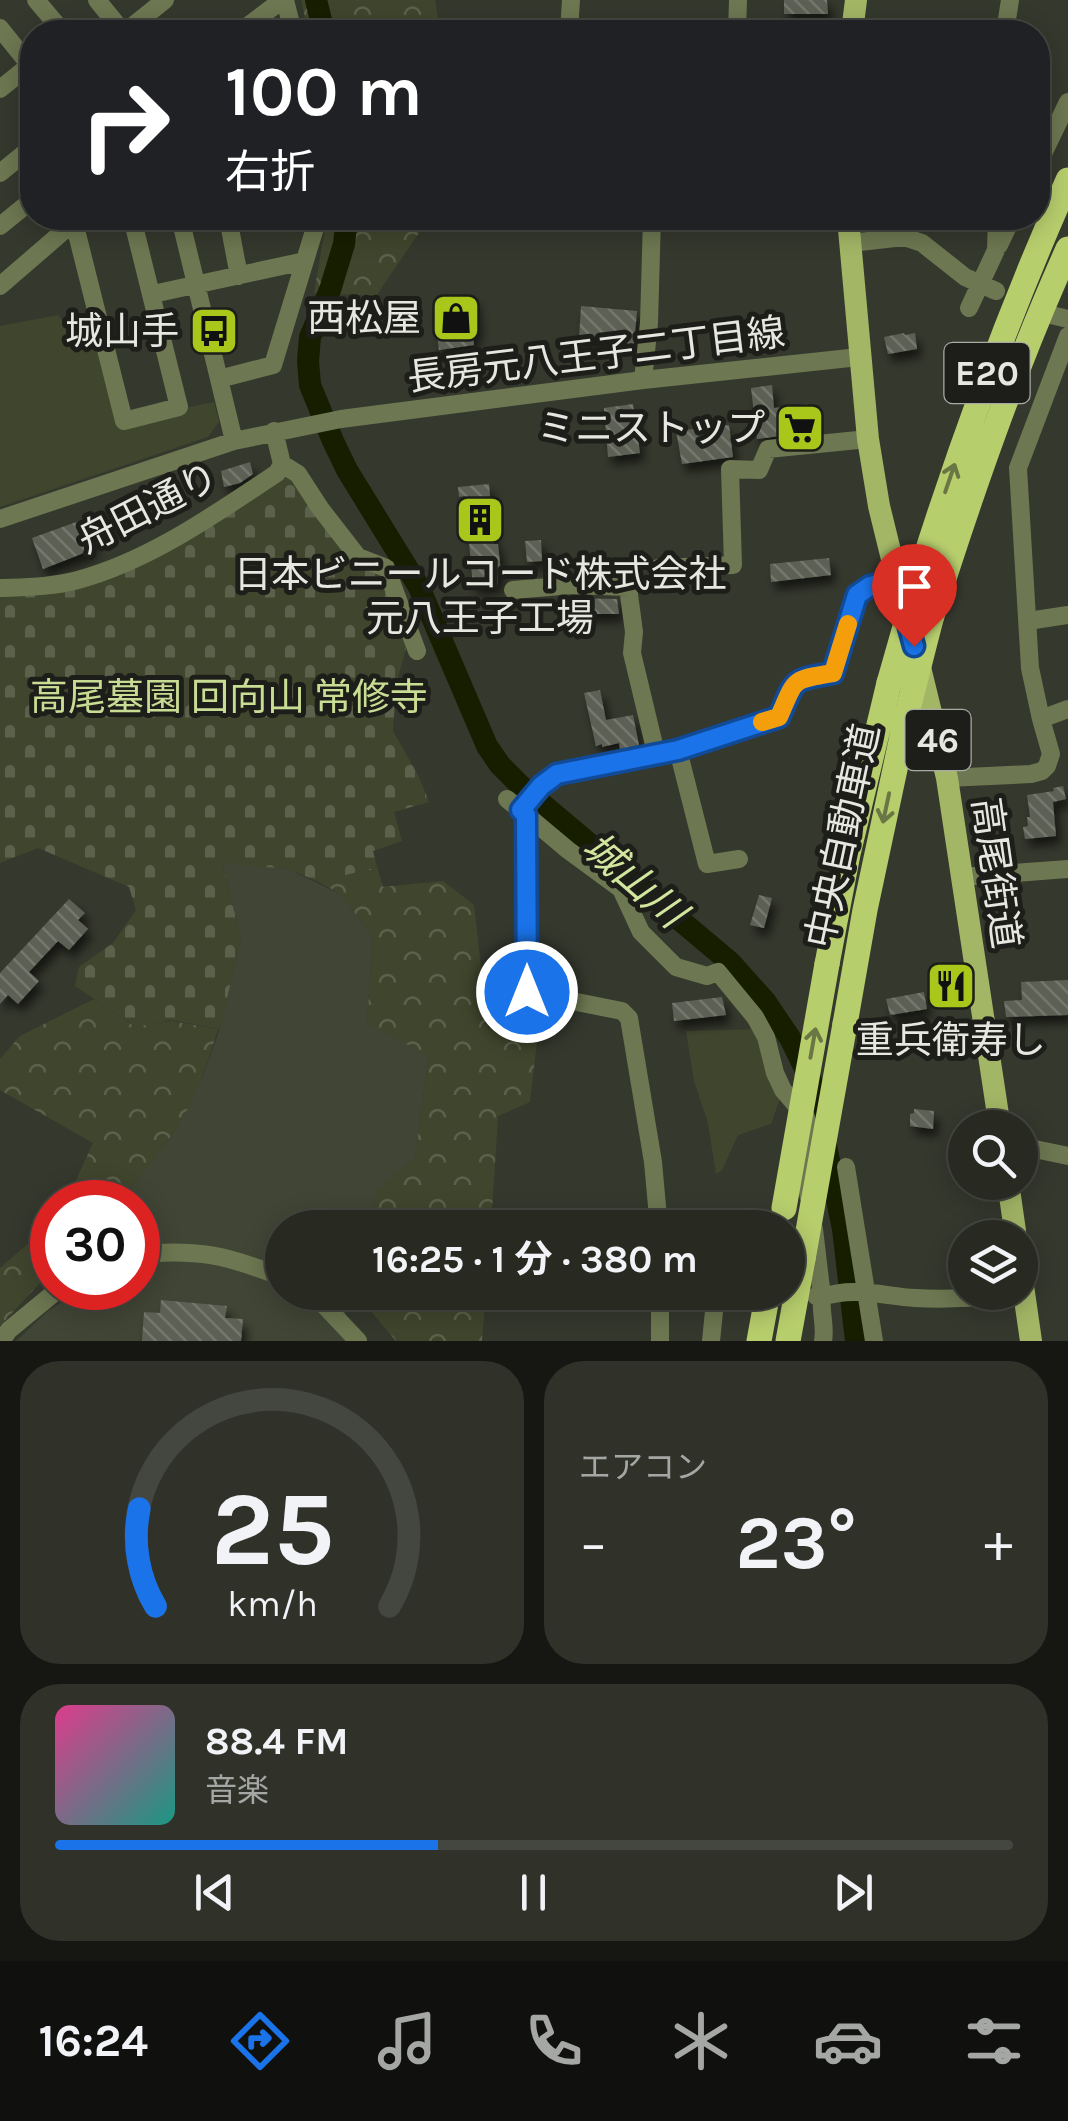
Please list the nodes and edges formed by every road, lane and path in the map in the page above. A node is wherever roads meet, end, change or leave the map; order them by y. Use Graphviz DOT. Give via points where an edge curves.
graph roads {
  1 [pos="36,0"];
  2 [pos="97,0"];
  3 [pos="164,0"];
  4 [pos="284,0"];
  5 [pos="53,20"];
  6 [pos="114,20"];
  7 [pos="139,20"];
  8 [pos="256,20"];
  9 [pos="0,28"];
  10 [pos="20,53"];
  11 [pos="1068,102"];
  12 [pos="1050,139"];
  13 [pos="20,157"];
  14 [pos="0,173"];
  15 [pos="1068,180"];
  16 [pos="20,210"];
  17 [pos="1050,220"];
  18 [pos="0,226"];
  19 [pos="64,230"];
  20 [pos="78,230"];
  21 [pos="135,230"];
  22 [pos="183,230"];
  23 [pos="230,230"];
  24 [pos="314,230"];
  25 [pos="652,230"];
  26 [pos="849,230"];
  27 [pos="997,230"];
  28 [pos="1006,230"];
  29 [pos="1046,230"];
  30 [pos="851,243"];
  31 [pos="1068,249"];
  32 [pos="996,250"];
  33 [pos="305,261"];
  34 [pos="239,276"];
  35 [pos="196,285"];
  36 [pos="0,286"];
  37 [pos="988,287"];
  38 [pos="152,294"];
  39 [pos="969,308"];
  40 [pos="1066,348"];
  41 [pos="860,357"];
  42 [pos="219,379"];
  43 [pos="643,380"];
  44 [pos="274,432"];
  45 [pos="868,439"];
  46 [pos="234,441"];
  47 [pos="282,464"];
  48 [pos="0,519"];
  49 [pos="658,568"];
  50 [pos="908,576"];
  51 [pos="0,588"];
  52 [pos="513,590"];
  53 [pos="1068,615"];
  54 [pos="1028,621"];
  55 [pos="417,651"];
  56 [pos="1068,710"];
  57 [pos="1040,719"];
  58 [pos="678,750"];
  59 [pos="656,753"];
  60 [pos="947,778"];
  61 [pos="519,808"];
  62 [pos="739,859"];
  63 [pos="1068,869"];
  64 [pos="961,878"];
  65 [pos="997,1110"];
  66 [pos="1038,1150"];
  67 [pos="1068,1156"];
  68 [pos="846,1167"];
  69 [pos="657,1210"];
  70 [pos="784,1210"];
  71 [pos="160,1252"];
  72 [pos="265,1270"];
  73 [pos="861,1291"];
  74 [pos="823,1296"];
  75 [pos="948,1299"];
  76 [pos="33,1310"];
  77 [pos="329,1310"];
  78 [pos="660,1310"];
  79 [pos="714,1310"];
  80 [pos="765,1310"];
  81 [pos="1026,1310"];
  82 [pos="1,1341"];
  83 [pos="358,1341"];
  84 [pos="660,1341"];
  85 [pos="711,1341"];
  86 [pos="759,1341"];
  87 [pos="788,1341"];
  88 [pos="823,1341"];
  89 [pos="874,1341"];
  90 [pos="1031,1341"];
  1 -- 5 [label="street"];
  2 -- 6 [label="street"];
  3 -- 7 [label="street"];
  4 -- 8 [label="street"];
  9 -- 10 [label="street"];
  11 -- 12 [label="street"];
  13 -- 14 [label="street"];
  17 -- 15 [label="highway, 中央自動車道 / E20, one-way"];
  16 -- 18 [label="street"];
  19 -- 36 [label="street"];
  20 -- 38 [label="street" via="124,420 179,407"];
  21 -- 38 [label="street"];
  22 -- 35 [label="street"];
  23 -- 34 [label="street"];
  24 -- 33 [label="street"];
  25 -- 43 [label="street"];
  26 -- 30 [label="main road, 高尾街道 / 46"];
  27 -- 32 [label="street"];
  28 -- 32 [label="street"];
  50 -- 29 [label="highway, 中央自動車道 / E20, one-way"];
  30 -- 37 [label="street" via="922,243"];
  30 -- 41 [label="main road, 高尾街道 / 46"];
  31 -- 87 [label="highway, 中央自動車道 / E20, one-way, bridge" via="979,472 931,618 865,910"];
  32 -- 37 [label="street"];
  33 -- 34 [label="street"];
  33 -- 42 [label="street" via="273,365"];
  34 -- 35 [label="street"];
  35 -- 38 [label="street"];
  35 -- 42 [label="street"];
  37 -- 39 [label="street"];
  40 -- 54 [label="street" via="1018,468"];
  41 -- 43 [label="street, 長房元八王子二丁目線"];
  41 -- 45 [label="main road, 高尾街道 / 46"];
  42 -- 46 [label="street"];
  43 -- 44 [label="street, 長房元八王子二丁目線"];
  44 -- 46 [label="street"];
  44 -- 47 [label="street"];
  45 -- 49 [label="street" via="768,450 759,470 730,469 733,566"];
  45 -- 50 [label="main road, 高尾街道 / 46" via="879,506"];
  46 -- 48 [label="street"];
  47 -- 51 [label="street, 舟田通り" via="231,504 134,559 78,580"];
  47 -- 55 [label="street" via="298,474 358,557 386,568"];
  50 -- 58 [label="street" via="857,595 833,673 793,685 779,717"];
  50 -- 60 [label="main road, 高尾街道 / 46"];
  70 -- 50 [label="highway, 中央自動車道 / E20, one-way, bridge" via="826,964"];
  52 -- 59 [label="street" via="628,587 632,653"];
  53 -- 54 [label="street"];
  54 -- 57 [label="street"];
  56 -- 57 [label="street"];
  57 -- 60 [label="street" via="1051,754 1042,772"];
  58 -- 59 [label="street"];
  58 -- 62 [label="street" via="707,864"];
  59 -- 61 [label="street" via="557,774"];
  60 -- 64 [label="main road, 高尾街道 / 46"];
  61 -- 69 [label="street" via="527,992 622,1011 629,1018"];
  61 -- 74 [label="street" via="621,889 642,932 676,967 707,976 718,972 756,1017 775,1073 810,1133 805,1175"];
  63 -- 64 [label="street"];
  64 -- 65 [label="main road, 高尾街道 / 46"];
  66 -- 67 [label="street"];
  68 -- 73 [label="street"];
  71 -- 72 [label="street" via="212,1254"];
  73 -- 74 [label="street"];
  73 -- 75 [label="street"];
  73 -- 89 [label="street"];
  74 -- 88 [label="street"];
  76 -- 82 [label="street"];
  77 -- 83 [label="street"];
  78 -- 84 [label="street"];
  79 -- 85 [label="street"];
  80 -- 86 [label="highway"];
  81 -- 90 [label="main road"];
}
